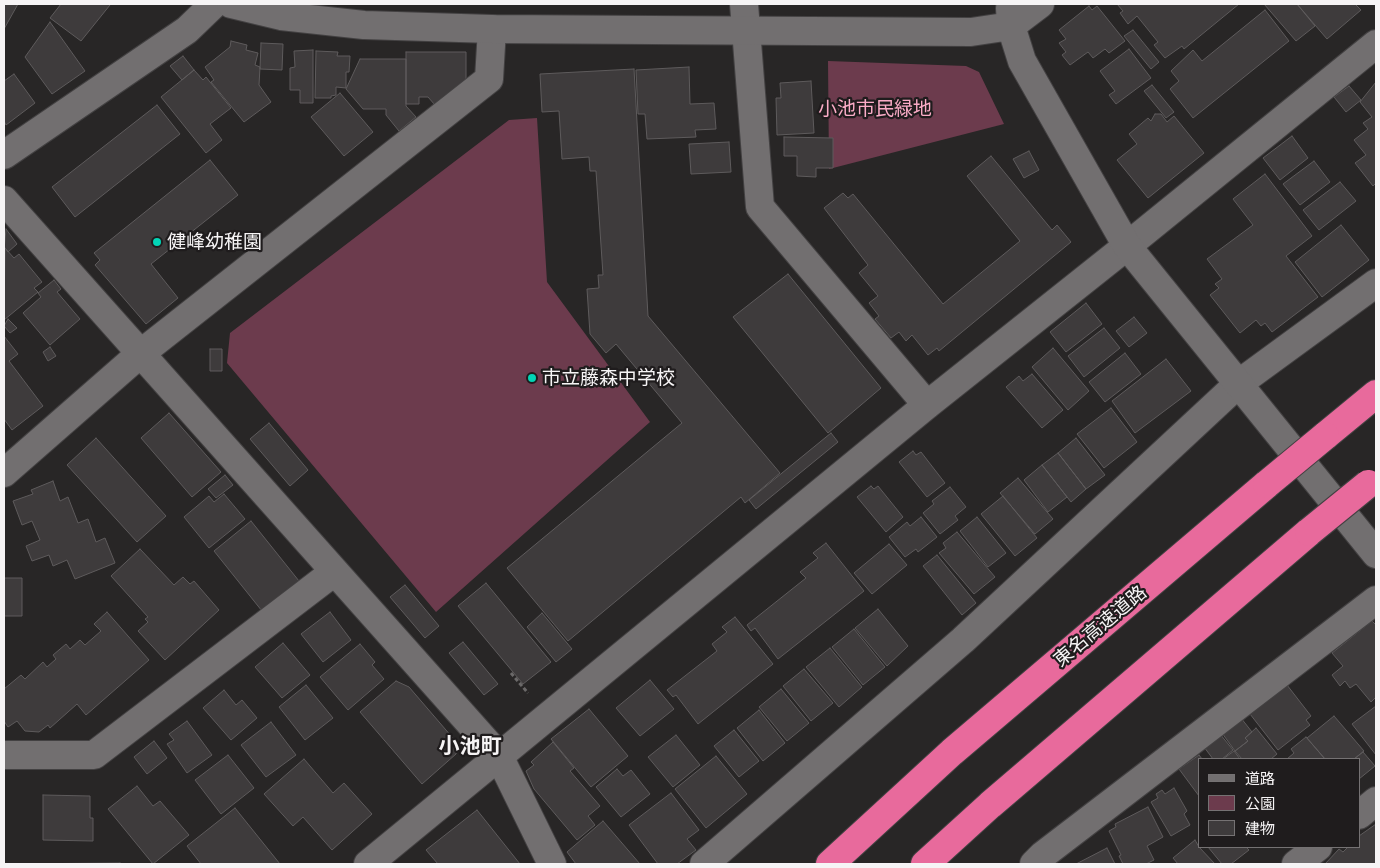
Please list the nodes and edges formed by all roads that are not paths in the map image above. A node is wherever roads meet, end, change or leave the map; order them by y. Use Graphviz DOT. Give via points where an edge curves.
graph roads {
  1 [pos="214,4"];
  2 [pos="231,4"];
  3 [pos="744,4"];
  4 [pos="1040,4"];
  5 [pos="1010,15"];
  6 [pos="492,29"];
  7 [pos="746,30"];
  8 [pos="1376,44"];
  9 [pos="4,155"];
  10 [pos="4,200"];
  11 [pos="1127,246"];
  12 [pos="1376,283"];
  13 [pos="140,354"];
  14 [pos="1238,384"];
  15 [pos="1376,394"];
  16 [pos="927,405"];
  17 [pos="4,472"];
  18 [pos="1372,481"];
  19 [pos="1376,554"];
  20 [pos="334,572"];
  21 [pos="1376,600"];
  22 [pos="4,755"];
  23 [pos="499,756"];
  24 [pos="1376,801"];
  25 [pos="1360,814"];
  26 [pos="1317,848"];
  27 [pos="368,864"];
  28 [pos="552,864"];
  29 [pos="704,864"];
  30 [pos="830,864"];
  31 [pos="925,864"];
  32 [pos="1034,864"];
  33 [pos="1296,864"];
  1 -- 9 [label="street" via="187,30"];
  2 -- 6 [label="street" via="281,16 364,25"];
  3 -- 7 [label="street"];
  4 -- 5 [label="street"];
  5 -- 7 [label="street" via="971,32"];
  5 -- 11 [label="street" via="1022,61"];
  6 -- 7 [label="street"];
  6 -- 13 [label="street" via="489,79"];
  7 -- 16 [label="street" via="760,207"];
  8 -- 11 [label="street"];
  10 -- 13 [label="street"];
  11 -- 14 [label="street"];
  11 -- 16 [label="street"];
  12 -- 14 [label="street"];
  13 -- 17 [label="street"];
  13 -- 20 [label="street"];
  14 -- 19 [label="street"];
  14 -- 29 [label="street" via="963,640"];
  15 -- 30 [label="highway, 東名高速道路, bridge" via="952,752"];
  16 -- 23 [label="street"];
  18 -- 31 [label="highway, bridge" via="990,805"];
  20 -- 22 [label="street" via="94,755"];
  20 -- 23 [label="street"];
  21 -- 32 [label="street"];
  23 -- 27 [label="street"];
  23 -- 28 [label="street"];
  24 -- 25 [label="street"];
  26 -- 33 [label="street"];
}
